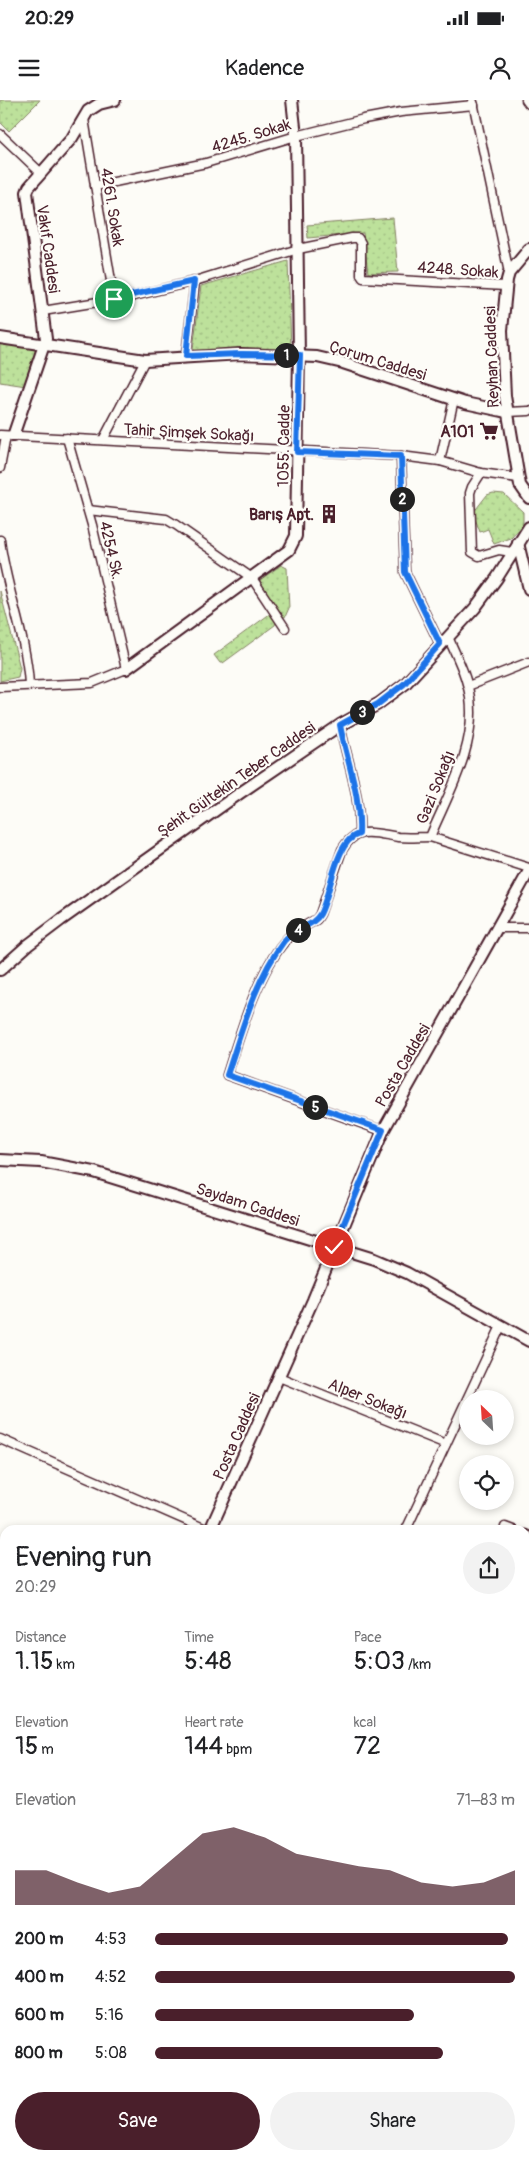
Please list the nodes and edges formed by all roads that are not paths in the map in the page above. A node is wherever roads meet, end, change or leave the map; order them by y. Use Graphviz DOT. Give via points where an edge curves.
graph roads {
  1 [pos="115,100"];
  2 [pos="292,100"];
  3 [pos="526,100"];
  4 [pos="473,102"];
  5 [pos="529,104"];
  6 [pos="84,119"];
  7 [pos="0,134"];
  8 [pos="296,136"];
  9 [pos="42,173"];
  10 [pos="95,186"];
  11 [pos="298,249"];
  12 [pos="529,249"];
  13 [pos="509,273"];
  14 [pos="194,281"];
  15 [pos="505,286"];
  16 [pos="114,299"];
  17 [pos="43,312"];
  18 [pos="0,338"];
  19 [pos="45,344"];
  20 [pos="300,355"];
  21 [pos="186,356"];
  22 [pos="144,360"];
  23 [pos="454,399"];
  24 [pos="529,411"];
  25 [pos="507,412"];
  26 [pos="6,436"];
  27 [pos="67,438"];
  28 [pos="103,440"];
  29 [pos="297,452"];
  30 [pos="401,456"];
  31 [pos="440,461"];
  32 [pos="0,468"];
  33 [pos="481,473"];
  34 [pos="518,478"];
  35 [pos="529,498"];
  36 [pos="88,510"];
  37 [pos="529,527"];
  38 [pos="0,540"];
  39 [pos="515,548"];
  40 [pos="252,578"];
  41 [pos="529,589"];
  42 [pos="285,628"];
  43 [pos="444,640"];
  44 [pos="529,662"];
  45 [pos="126,669"];
  46 [pos="29,684"];
  47 [pos="468,686"];
  48 [pos="0,687"];
  49 [pos="340,725"];
  50 [pos="359,834"];
  51 [pos="430,837"];
  52 [pos="529,870"];
  53 [pos="497,928"];
  54 [pos="529,928"];
  55 [pos="0,970"];
  56 [pos="383,1130"];
  57 [pos="0,1160"];
  58 [pos="334,1247"];
  59 [pos="501,1326"];
  60 [pos="529,1341"];
  61 [pos="279,1376"];
  62 [pos="0,1439"];
  63 [pos="446,1444"];
  64 [pos="198,1525"];
  65 [pos="211,1525"];
  66 [pos="408,1525"];
  1 -- 6 [label="street, Vakıf Caddesi" via="93,107"];
  2 -- 8 [label="street, 1055. Cadde"];
  3 -- 5 [label="street"];
  4 -- 8 [label="street, 4245. Sokak" via="393,113"];
  4 -- 13 [label="street"];
  6 -- 9 [label="street, Vakıf Caddesi"];
  6 -- 10 [label="street, 4261. Sokak"];
  7 -- 9 [label="street"];
  8 -- 10 [label="street, 4245. Sokak" via="206,163"];
  8 -- 11 [label="street, 1055. Cadde"];
  9 -- 17 [label="street, Vakıf Caddesi" via="29,187 27,198"];
  10 -- 16 [label="street, 4261. Sokak"];
  11 -- 14 [label="street"];
  11 -- 15 [label="street, 4248. Sokak" via="358,238 363,278"];
  11 -- 20 [label="street, 1055. Cadde"];
  12 -- 13 [label="street, Reyhan Caddesi"];
  13 -- 15 [label="street, Reyhan Caddesi"];
  14 -- 16 [label="street"];
  14 -- 21 [label="street"];
  15 -- 25 [label="street, Reyhan Caddesi" via="502,330"];
  16 -- 17 [label="street"];
  17 -- 19 [label="street, Vakıf Caddesi"];
  18 -- 19 [label="street, Çorum Caddesi"];
  19 -- 22 [label="street, Çorum Caddesi"];
  19 -- 26 [label="street, Vakıf Caddesi"];
  20 -- 21 [label="street, Çorum Caddesi"];
  20 -- 23 [label="street, Çorum Caddesi" via="336,361"];
  20 -- 29 [label="street, 1055. Cadde"];
  21 -- 22 [label="street, Çorum Caddesi"];
  22 -- 28 [label="street"];
  23 -- 25 [label="street, Çorum Caddesi"];
  23 -- 31 [label="street"];
  24 -- 25 [label="street"];
  25 -- 34 [label="street, Reyhan Caddesi"];
  26 -- 27 [label="street, Tahir Şimşek Sokağı"];
  26 -- 32 [label="street, Vakıf Caddesi"];
  27 -- 28 [label="street, Tahir Şimşek Sokağı"];
  27 -- 36 [label="street, 4254 Sk."];
  28 -- 29 [label="street, Tahir Şimşek Sokağı"];
  29 -- 30 [label="street, Tahir Şimşek Sokağı"];
  29 -- 40 [label="street, 1055. Cadde" via="296,536 290,550"];
  30 -- 31 [label="street, Tahir Şimşek Sokağı"];
  30 -- 43 [label="street, Gazi Sokağı" via="405,572"];
  31 -- 33 [label="street, Tahir Şimşek Sokağı"];
  33 -- 34 [label="street, Tahir Şimşek Sokağı"];
  33 -- 39 [label="street" via="470,493 472,552 479,556"];
  34 -- 35 [label="street, Reyhan Caddesi"];
  36 -- 40 [label="street" via="166,519"];
  36 -- 45 [label="street, 4254 Sk."];
  37 -- 39 [label="street, Şehit Gültekin Teber Caddesi"];
  38 -- 46 [label="street"];
  39 -- 41 [label="street"];
  39 -- 43 [label="street, Şehit Gültekin Teber Caddesi" via="475,608"];
  40 -- 42 [label="street"];
  40 -- 45 [label="street, 1055. Cadde"];
  43 -- 47 [label="street, Gazi Sokağı"];
  43 -- 49 [label="street, Şehit Gültekin Teber Caddesi" via="404,684 378,704"];
  44 -- 47 [label="street"];
  45 -- 46 [label="street, 1055. Cadde" via="92,683"];
  46 -- 48 [label="street, 1055. Cadde"];
  47 -- 51 [label="street, Gazi Sokağı" via="471,712 467,742"];
  49 -- 50 [label="street" via="356,784"];
  49 -- 55 [label="street, Şehit Gültekin Teber Caddesi" via="61,920"];
  50 -- 51 [label="street, Gazi Sokağı"];
  50 -- 56 [label="street" via="350,838 342,850 317,919 285,940 268,968 248,1011 227,1075"];
  51 -- 52 [label="street"];
  52 -- 53 [label="street, Posta Caddesi"];
  53 -- 54 [label="street"];
  53 -- 56 [label="street, Posta Caddesi"];
  56 -- 58 [label="street, Posta Caddesi"];
  57 -- 58 [label="street, Saydam Caddesi" via="60,1165 101,1174"];
  58 -- 59 [label="street, Saydam Caddesi" via="399,1269"];
  58 -- 61 [label="street, Posta Caddesi"];
  59 -- 60 [label="street, Saydam Caddesi"];
  59 -- 63 [label="street"];
  61 -- 63 [label="street, Alper Sokağı"];
  61 -- 65 [label="street, Posta Caddesi"];
  62 -- 64 [label="street"];
  63 -- 66 [label="street"];
}
